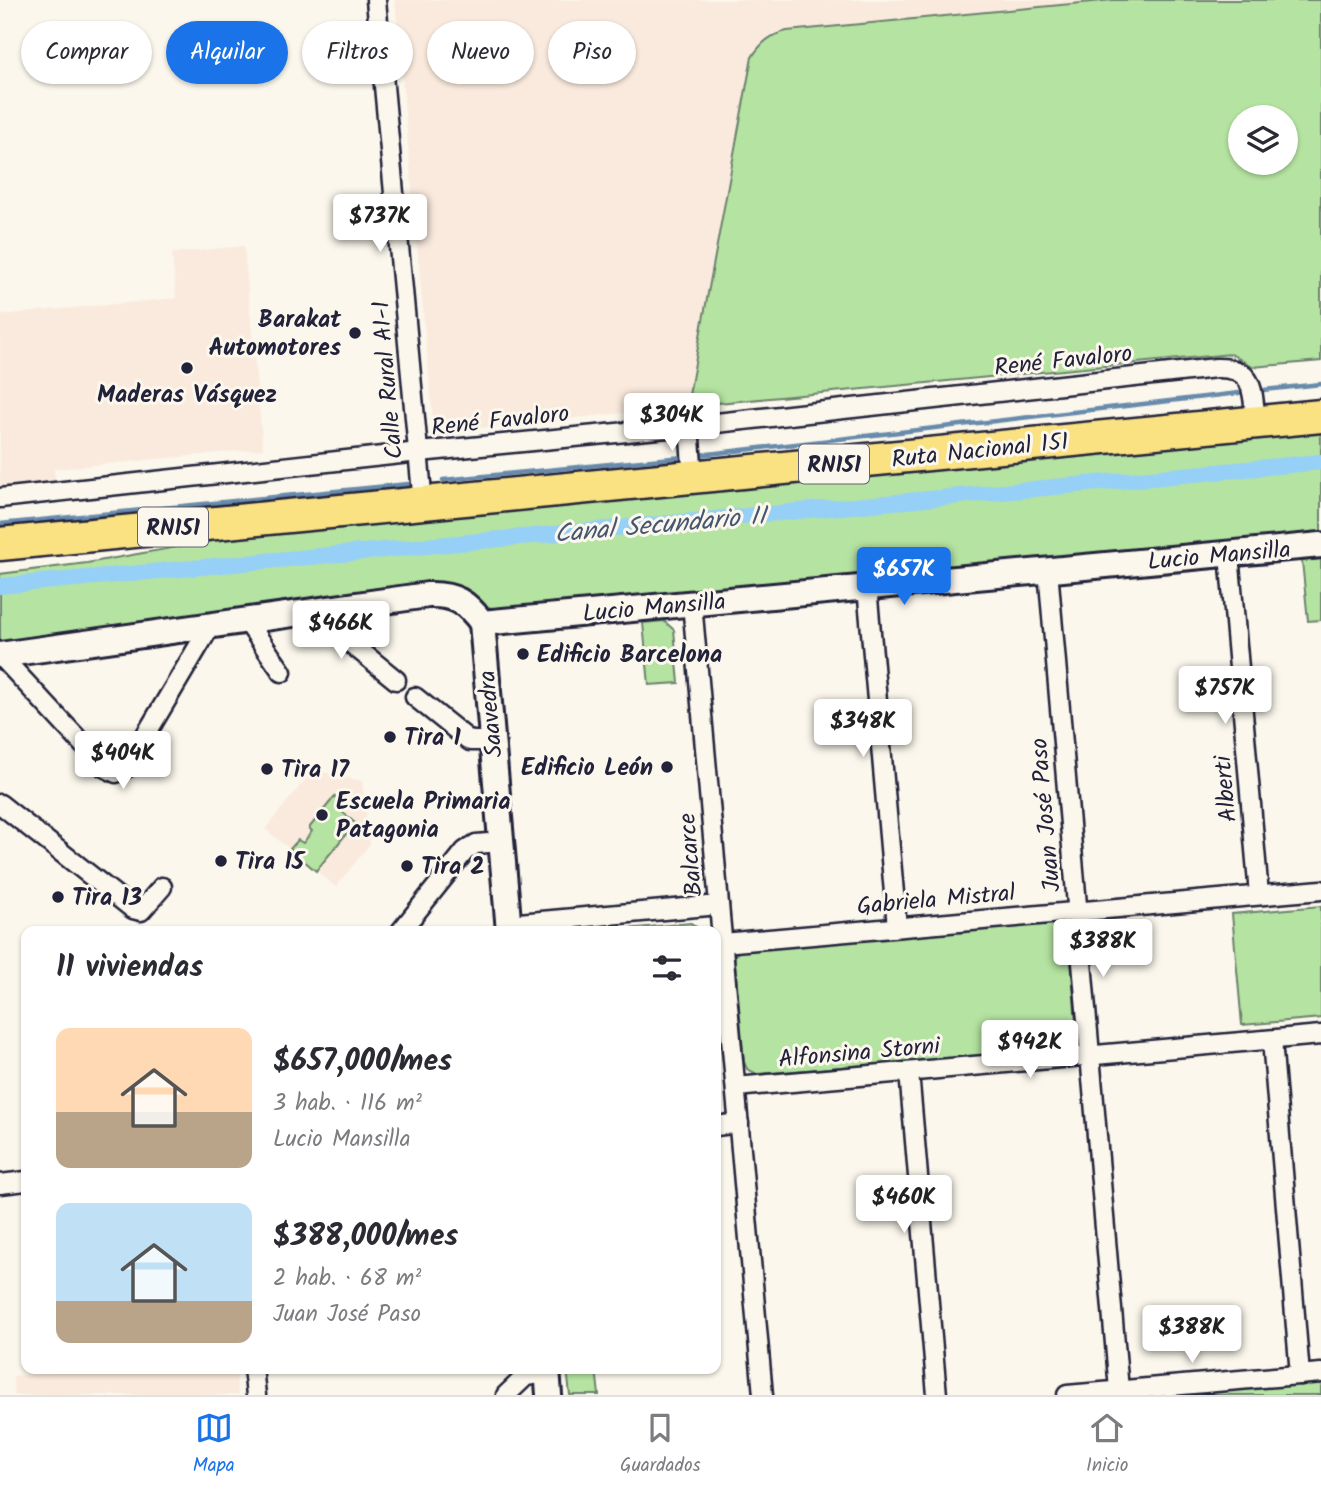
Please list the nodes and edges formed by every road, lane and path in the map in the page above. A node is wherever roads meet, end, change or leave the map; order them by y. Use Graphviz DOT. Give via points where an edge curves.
graph roads {
  1 [pos="376,0"];
  2 [pos="1321,416"];
  3 [pos="1256,423"];
  4 [pos="689,426"];
  5 [pos="419,453"];
  6 [pos="693,478"];
  7 [pos="0,498"];
  8 [pos="423,504"];
  9 [pos="1321,545"];
  10 [pos="1229,554"];
  11 [pos="4,558"];
  12 [pos="1048,570"];
  13 [pos="867,587"];
  14 [pos="692,603"];
  15 [pos="311,611"];
  16 [pos="246,621"];
  17 [pos="482,622"];
  18 [pos="211,625"];
  19 [pos="0,655"];
  20 [pos="282,672"];
  21 [pos="396,680"];
  22 [pos="415,697"];
  23 [pos="492,741"];
  24 [pos="0,804"];
  25 [pos="501,842"];
  26 [pos="162,887"];
  27 [pos="1321,890"];
  28 [pos="1259,895"];
  29 [pos="719,905"];
  30 [pos="1078,911"];
  31 [pos="405,926"];
  32 [pos="509,926"];
  33 [pos="527,926"];
  34 [pos="897,927"];
  35 [pos="723,943"];
  36 [pos="1321,1035"];
  37 [pos="1272,1040"];
  38 [pos="1090,1056"];
  39 [pos="909,1072"];
  40 [pos="736,1087"];
  41 [pos="739,1123"];
  42 [pos="721,1125"];
  43 [pos="21,1182"];
  44 [pos="0,1184"];
  45 [pos="1321,1373"];
  46 [pos="254,1374"];
  47 [pos="1300,1374"];
  48 [pos="548,1379"];
  49 [pos="1119,1390"];
  50 [pos="256,1395"];
  51 [pos="506,1395"];
  52 [pos="763,1395"];
  53 [pos="937,1395"];
  54 [pos="1067,1395"];
  1 -- 5 [label="street, Calle Rural A1-1"];
  2 -- 3 [label="highway, Ruta Nacional 151 / RN151"];
  3 -- 4 [label="street, René Favaloro" via="1249,380 1224,368"];
  3 -- 6 [label="highway, Ruta Nacional 151 / RN151"];
  4 -- 5 [label="street, René Favaloro"];
  4 -- 6 [label="street"];
  5 -- 7 [label="street, René Favaloro"];
  5 -- 8 [label="street, Calle Rural A1-1"];
  6 -- 8 [label="highway, Ruta Nacional 151 / RN151"];
  8 -- 11 [label="highway, Ruta Nacional 151 / RN151"];
  9 -- 10 [label="street, Lucio Mansilla"];
  10 -- 12 [label="street, Lucio Mansilla"];
  10 -- 28 [label="street, Alberti"];
  12 -- 13 [label="street, Lucio Mansilla"];
  12 -- 30 [label="street, Juan José Paso"];
  13 -- 14 [label="street, Lucio Mansilla"];
  13 -- 34 [label="street"];
  14 -- 17 [label="street, Lucio Mansilla"];
  14 -- 29 [label="street, Balcarce"];
  15 -- 16 [label="street"];
  15 -- 17 [label="street" via="441,594 464,601"];
  15 -- 21 [label="street"];
  16 -- 18 [label="street"];
  16 -- 20 [label="street"];
  17 -- 23 [label="street, Saavedra"];
  18 -- 19 [label="street"];
  18 -- 19 [label="street" via="126,768 116,773 104,767"];
  22 -- 23 [label="street" via="470,741"];
  23 -- 25 [label="street, Saavedra"];
  24 -- 26 [label="street" via="133,909 141,911"];
  25 -- 31 [label="street" via="465,851"];
  25 -- 32 [label="street, Saavedra"];
  27 -- 28 [label="street, Gabriela Mistral"];
  28 -- 30 [label="street, Gabriela Mistral"];
  29 -- 33 [label="street"];
  29 -- 35 [label="street, Balcarce"];
  30 -- 34 [label="street, Gabriela Mistral"];
  30 -- 38 [label="street, Juan José Paso"];
  34 -- 35 [label="street, Gabriela Mistral"];
  35 -- 40 [label="street, Balcarce"];
  36 -- 37 [label="street, Alfonsina Storni"];
  37 -- 38 [label="street, Alfonsina Storni"];
  37 -- 47 [label="street"];
  38 -- 39 [label="street, Alfonsina Storni"];
  38 -- 49 [label="street, Juan José Paso"];
  39 -- 40 [label="street, Alfonsina Storni"];
  39 -- 53 [label="street"];
  40 -- 41 [label="street, Balcarce"];
  41 -- 42 [label="street"];
  41 -- 52 [label="street, Balcarce"];
  43 -- 44 [label="street"];
  45 -- 47 [label="street"];
  46 -- 50 [label="street"];
  47 -- 49 [label="street"];
  48 -- 51 [label="street" via="526,1376"];
  49 -- 54 [label="street"];
}
